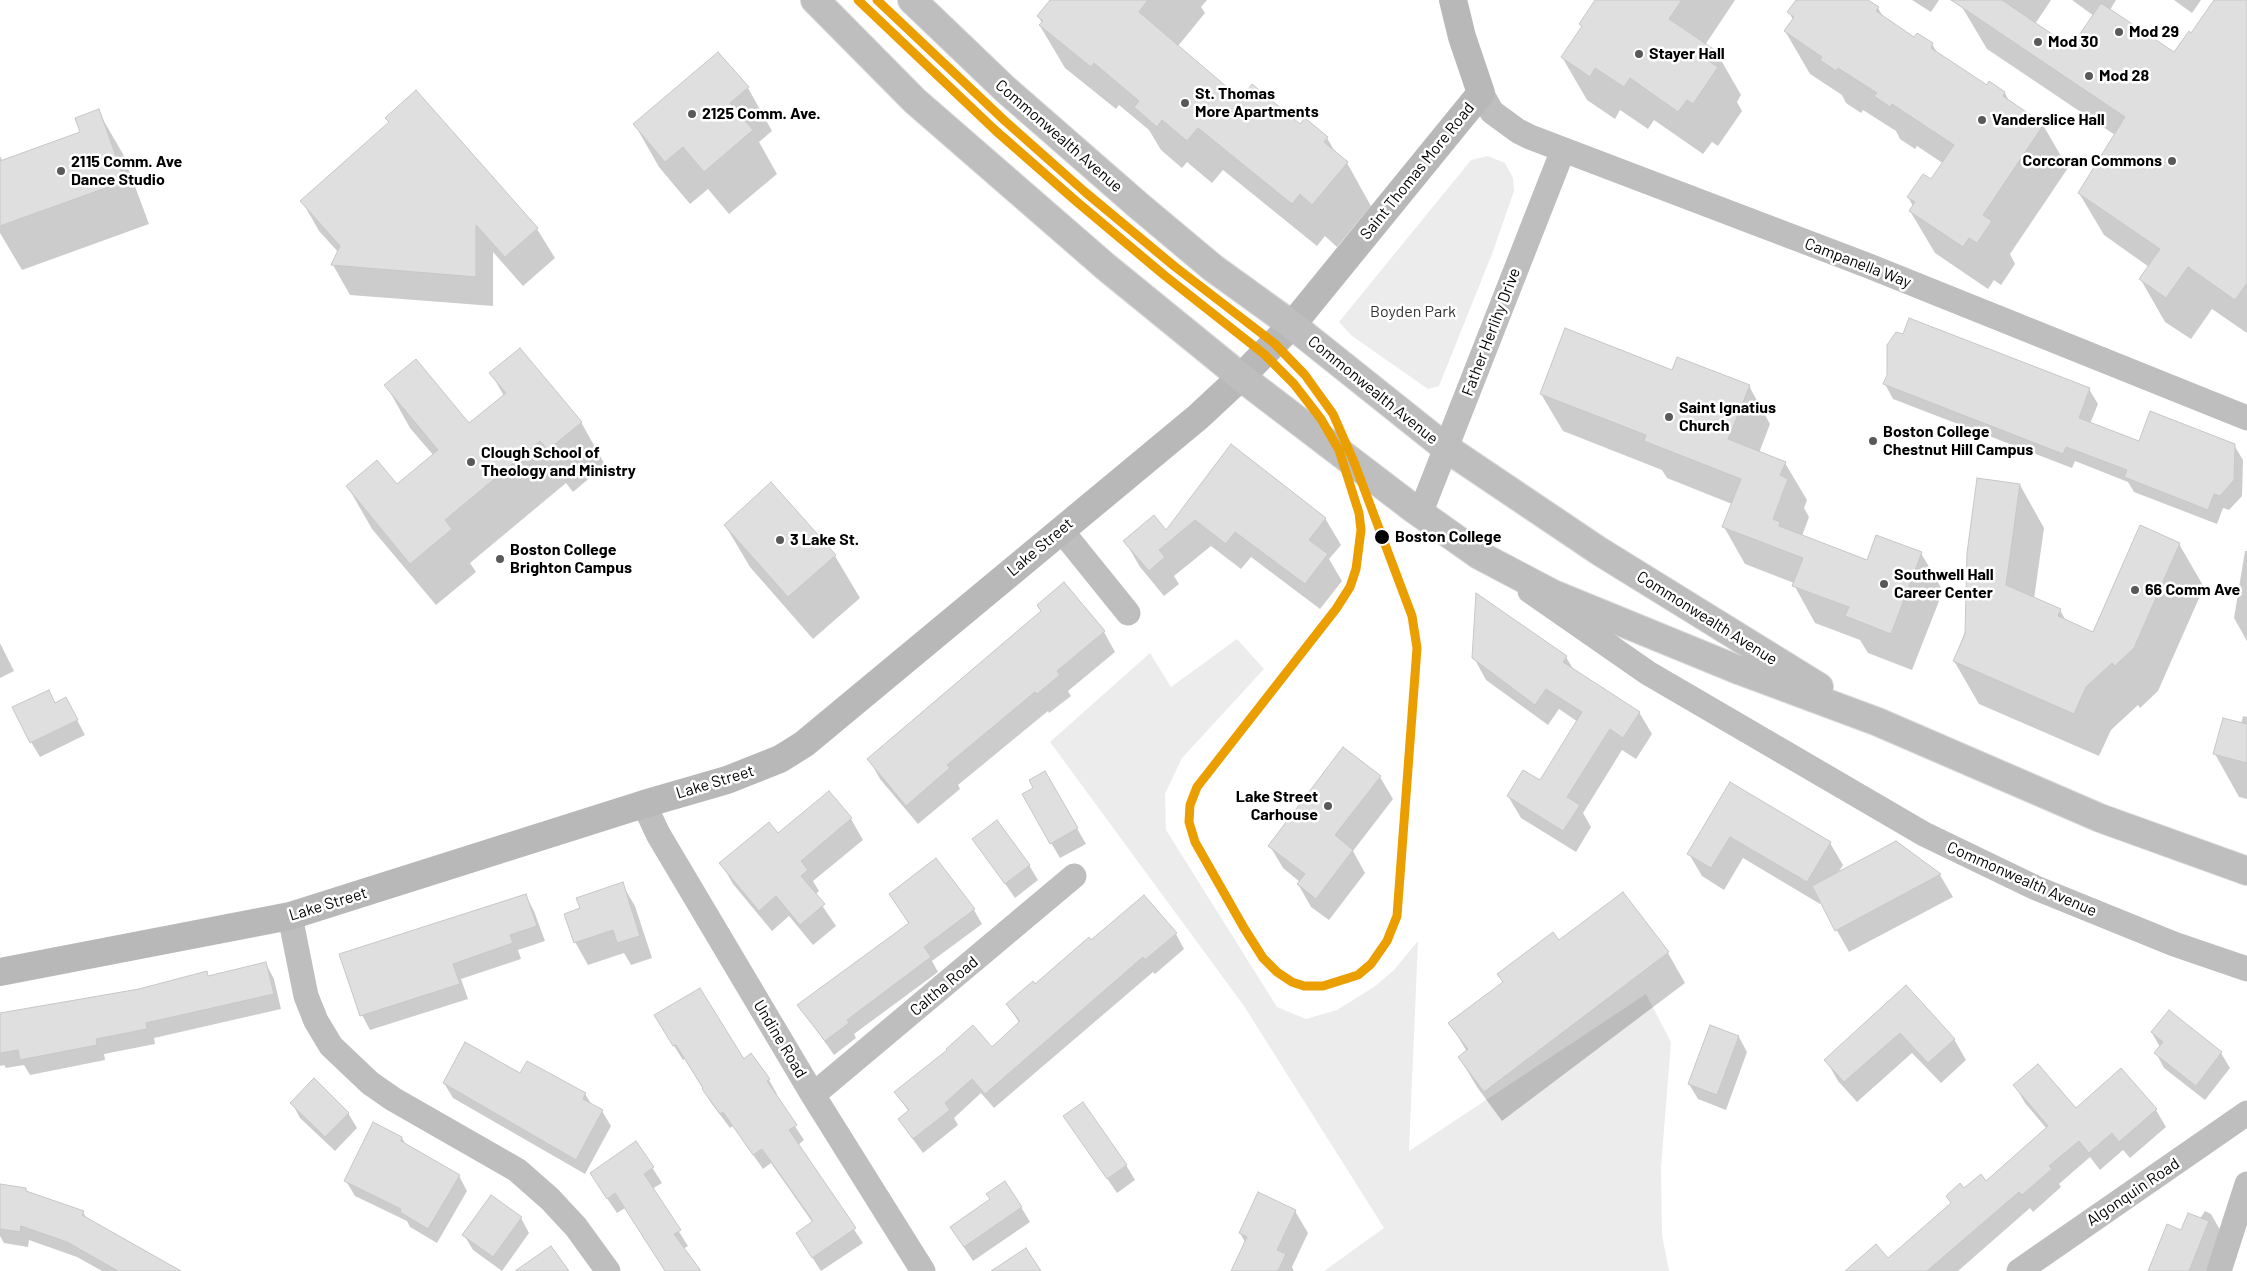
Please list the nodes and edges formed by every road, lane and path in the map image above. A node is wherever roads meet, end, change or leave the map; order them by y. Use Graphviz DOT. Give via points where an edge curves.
graph roads {
  1 [pos="815,0"];
  2 [pos="912,0"];
  3 [pos="1453,0"];
  4 [pos="1481,93"];
  5 [pos="1563,150"];
  6 [pos="1292,325"];
  7 [pos="1241,377"];
  8 [pos="2247,418"];
  9 [pos="1446,448"];
  10 [pos="1420,514"];
  11 [pos="1060,530"];
  12 [pos="1479,555"];
  13 [pos="1128,613"];
  14 [pos="1878,722"];
  15 [pos="644,804"];
  16 [pos="2247,871"];
  17 [pos="1074,876"];
  18 [pos="290,916"];
  19 [pos="2247,969"];
  20 [pos="0,972"];
  21 [pos="813,1096"];
  22 [pos="2247,1113"];
  23 [pos="2247,1184"];
  24 [pos="608,1271"];
  25 [pos="923,1271"];
  26 [pos="2020,1271"];
  27 [pos="2218,1271"];
  1 -- 7 [label="main road, Commonwealth Avenue" via="915,101 983,162 1099,262"];
  2 -- 6 [label="main road, Commonwealth Avenue" via="1005,89 1124,194 1213,268"];
  3 -- 4 [label="street, Saint Thomas More Road"];
  4 -- 5 [label="street, Campanella Way" via="1492,112 1518,131"];
  4 -- 6 [label="street, Saint Thomas More Road"];
  5 -- 8 [label="street, Campanella Way"];
  5 -- 9 [label="street, Father Herlihy Drive"];
  6 -- 7 [label="street, Lake Street"];
  6 -- 9 [label="main road, Commonwealth Avenue"];
  7 -- 10 [label="main road, Commonwealth Avenue"];
  7 -- 11 [label="street, Lake Street" via="1198,417"];
  9 -- 10 [label="street, Father Herlihy Drive"];
  9 -- 14 [label="main road, Commonwealth Avenue" via="1599,552"];
  10 -- 12 [label="main road, Commonwealth Avenue"];
  11 -- 13 [label="street"];
  11 -- 15 [label="street, Lake Street" via="804,744 755,770"];
  12 -- 14 [label="main road, Commonwealth Avenue" via="1553,594 1741,671"];
  12 -- 19 [label="street, Commonwealth Avenue" via="1648,673 1924,834 2036,888 2174,944"];
  14 -- 16 [label="main road, Commonwealth Avenue" via="2100,818"];
  15 -- 18 [label="street, Lake Street"];
  15 -- 21 [label="street, Undine Road" via="658,834"];
  17 -- 21 [label="street, Caltha Road"];
  18 -- 20 [label="street, Lake Street"];
  18 -- 24 [label="street" via="306,996 316,1022 331,1046 350,1066 393,1099 517,1170 570,1220"];
  21 -- 25 [label="street, Undine Road"];
  22 -- 26 [label="street, Algonquin Road"];
  23 -- 27 [label="street"];
}
